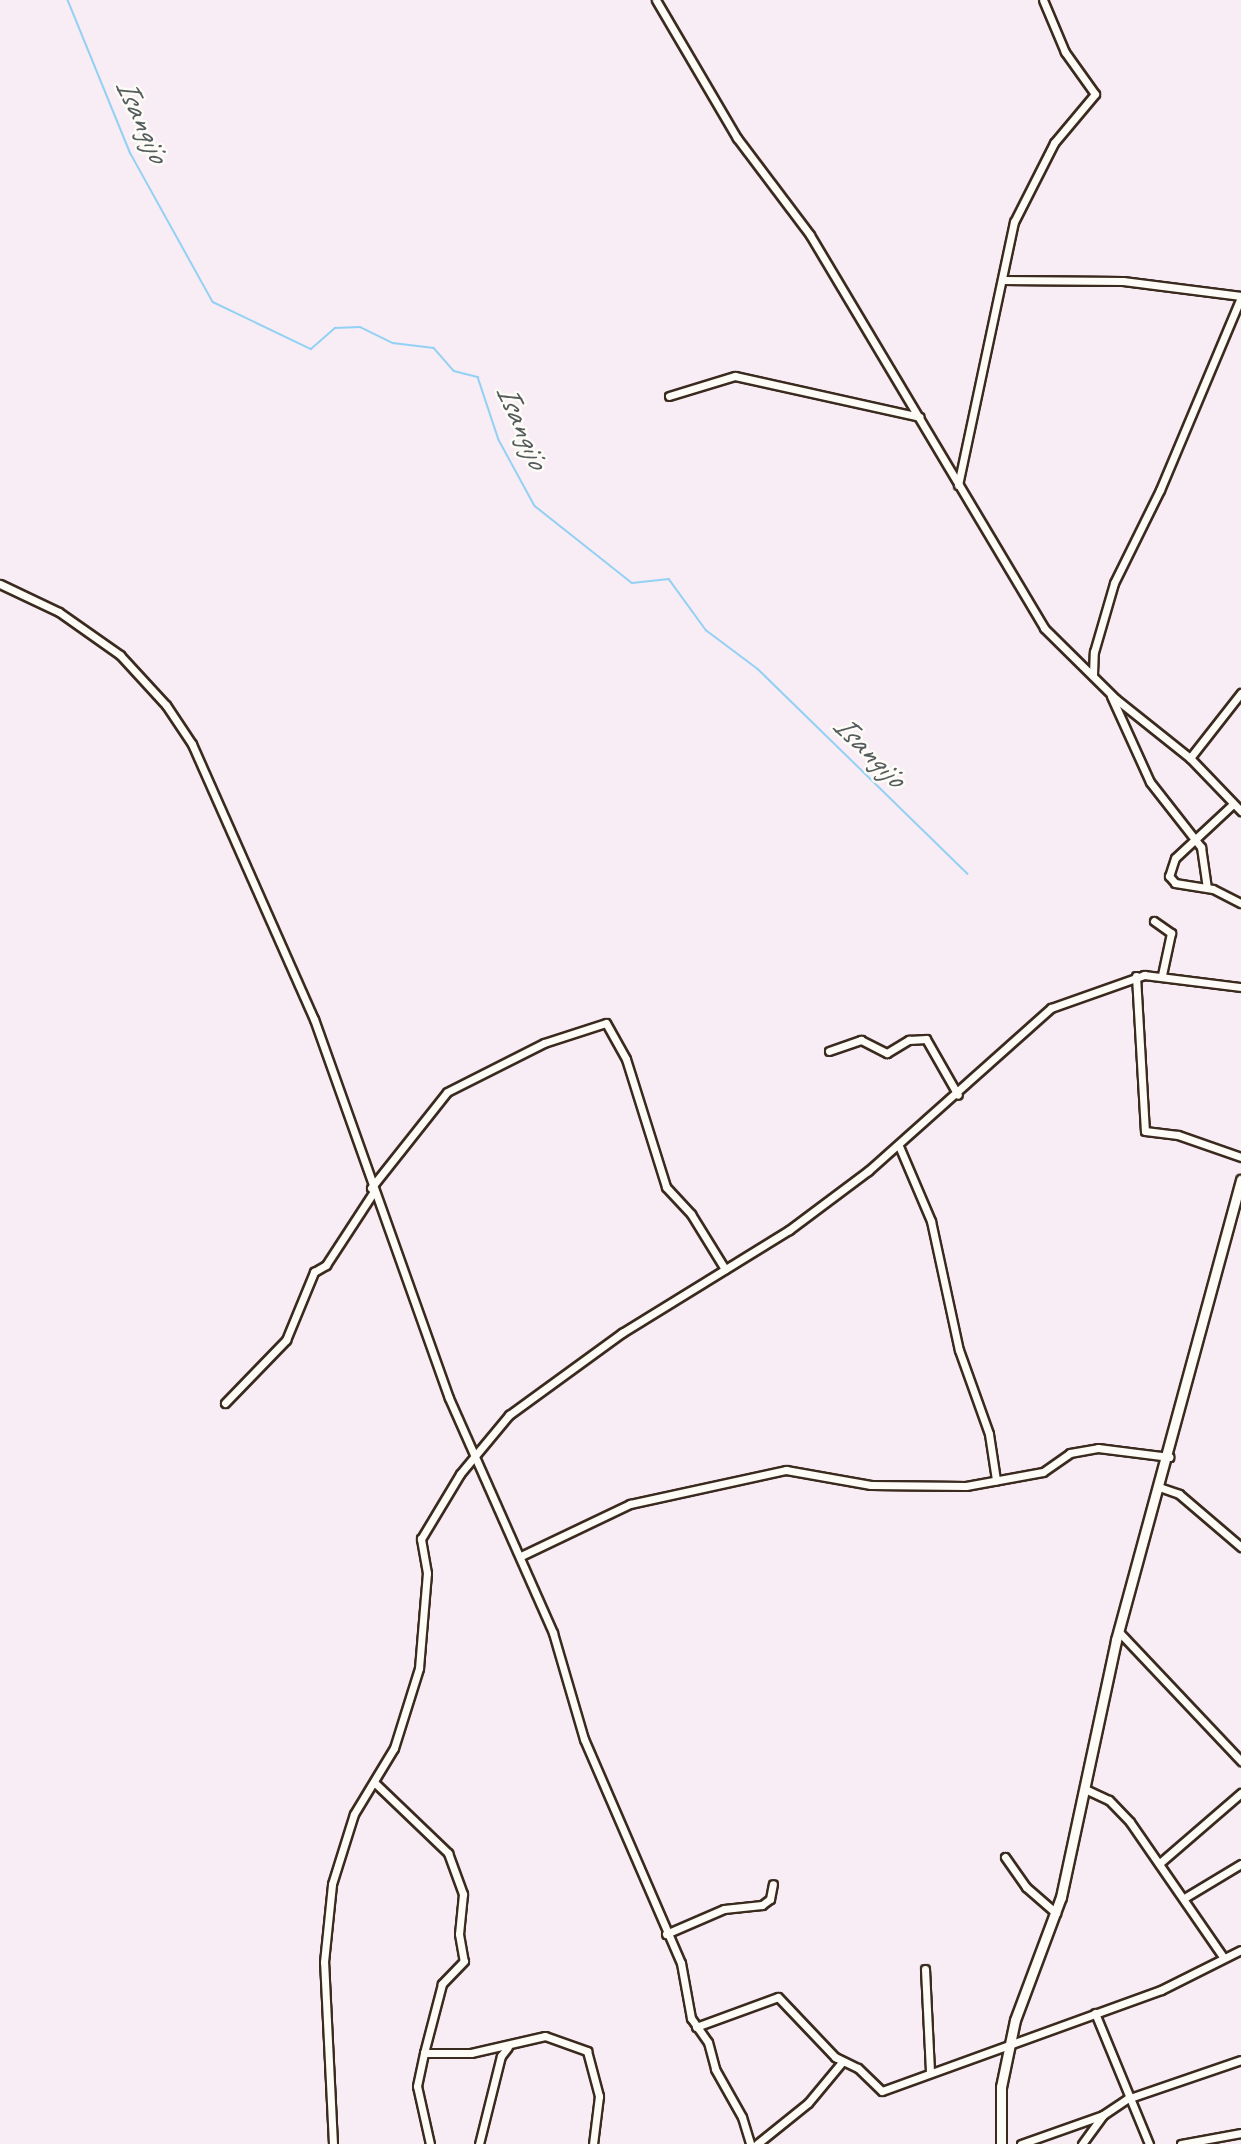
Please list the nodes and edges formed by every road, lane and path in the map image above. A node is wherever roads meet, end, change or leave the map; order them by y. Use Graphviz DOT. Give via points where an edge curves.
graph roads {
  1 [pos="656,0"];
  2 [pos="1043,0"];
  3 [pos="1002,280"];
  4 [pos="1241,297"];
  5 [pos="669,396"];
  6 [pos="920,417"];
  7 [pos="958,485"];
  8 [pos="0,584"];
  9 [pos="1093,675"];
  10 [pos="1241,693"];
  11 [pos="1111,694"];
  12 [pos="1190,758"];
  13 [pos="1233,804"];
  14 [pos="1241,812"];
  15 [pos="1197,838"];
  16 [pos="1207,888"];
  17 [pos="1241,903"];
  18 [pos="1154,921"];
  19 [pos="1162,975"];
  20 [pos="1136,976"];
  21 [pos="1241,987"];
  22 [pos="829,1051"];
  23 [pos="958,1095"];
  24 [pos="899,1146"];
  25 [pos="1241,1157"];
  26 [pos="1241,1180"];
  27 [pos="372,1190"];
  28 [pos="725,1269"];
  29 [pos="225,1403"];
  30 [pos="1169,1457"];
  31 [pos="473,1459"];
  32 [pos="996,1480"];
  33 [pos="1161,1488"];
  34 [pos="1241,1547"];
  35 [pos="520,1556"];
  36 [pos="1119,1632"];
  37 [pos="1241,1761"];
  38 [pos="374,1782"];
  39 [pos="1085,1789"];
  40 [pos="1241,1793"];
  41 [pos="1005,1857"];
  42 [pos="1161,1862"];
  43 [pos="1241,1864"];
  44 [pos="772,1884"];
  45 [pos="1186,1898"];
  46 [pos="1056,1913"];
  47 [pos="666,1934"];
  48 [pos="1240,1953"];
  49 [pos="1222,1957"];
  50 [pos="925,1969"];
  51 [pos="1093,2014"];
  52 [pos="696,2027"];
  53 [pos="1011,2043"];
  54 [pos="508,2047"];
  55 [pos="424,2053"];
  56 [pos="1241,2060"];
  57 [pos="842,2062"];
  58 [pos="930,2072"];
  59 [pos="1127,2099"];
  60 [pos="1103,2115"];
  61 [pos="1241,2133"];
  62 [pos="333,2144"];
  63 [pos="430,2144"];
  64 [pos="479,2144"];
  65 [pos="592,2144"];
  66 [pos="750,2144"];
  67 [pos="757,2144"];
  68 [pos="1001,2144"];
  69 [pos="1021,2144"];
  70 [pos="1082,2144"];
  71 [pos="1149,2144"];
  72 [pos="1181,2144"];
  1 -- 6 [label="street" via="737,138 803,224"];
  2 -- 3 [label="street" via="1065,52 1095,94 1054,143 1021,205"];
  3 -- 4 [label="street" via="1123,281"];
  3 -- 7 [label="street"];
  4 -- 9 [label="street" via="1192,418 1114,583 1094,652"];
  5 -- 6 [label="street" via="735,376"];
  6 -- 7 [label="street"];
  7 -- 9 [label="street" via="1044,628"];
  8 -- 27 [label="street" via="59,612 120,655 166,705 192,744 314,1019"];
  9 -- 11 [label="street"];
  10 -- 12 [label="street"];
  11 -- 12 [label="street"];
  11 -- 15 [label="street" via="1146,776"];
  12 -- 13 [label="street"];
  13 -- 14 [label="street"];
  13 -- 15 [label="street"];
  15 -- 16 [label="street"];
  15 -- 16 [label="street" via="1172,862 1169,876 1175,883"];
  16 -- 17 [label="street"];
  18 -- 19 [label="street" via="1171,933"];
  19 -- 20 [label="street"];
  19 -- 21 [label="street"];
  20 -- 23 [label="street" via="1051,1008"];
  20 -- 25 [label="street" via="1145,1131 1178,1135"];
  22 -- 23 [label="street" via="861,1040 887,1053 909,1040 926,1039"];
  23 -- 24 [label="street"];
  24 -- 28 [label="street" via="789,1230"];
  24 -- 32 [label="street" via="932,1221 959,1350 989,1434"];
  26 -- 30 [label="street"];
  27 -- 28 [label="street" via="447,1092 544,1043 606,1023 626,1059 666,1187 691,1214"];
  27 -- 29 [label="street" via="326,1266 315,1272 286,1341"];
  27 -- 31 [label="street"];
  28 -- 31 [label="street" via="622,1333 509,1415"];
  30 -- 32 [label="street" via="1098,1448 1070,1453 1043,1472"];
  30 -- 33 [label="street"];
  31 -- 35 [label="street"];
  31 -- 38 [label="street" via="423,1528 427,1573 422,1659 394,1748"];
  32 -- 35 [label="street" via="881,1486 786,1470 630,1504"];
  33 -- 34 [label="street" via="1179,1494"];
  33 -- 36 [label="street"];
  35 -- 47 [label="street" via="568,1677 584,1739"];
  36 -- 37 [label="street"];
  36 -- 39 [label="street"];
  38 -- 55 [label="street" via="448,1853 463,1894 459,1934 464,1961 442,1984"];
  38 -- 62 [label="street" via="354,1814 332,1884 324,1962"];
  39 -- 42 [label="street" via="1117,1807"];
  39 -- 46 [label="street"];
  40 -- 42 [label="street"];
  41 -- 46 [label="street" via="1026,1887"];
  42 -- 45 [label="street"];
  43 -- 45 [label="street"];
  44 -- 47 [label="street" via="770,1899 762,1905 724,1909"];
  45 -- 49 [label="street"];
  46 -- 53 [label="street"];
  47 -- 52 [label="street" via="681,1963 684,2001"];
  48 -- 49 [label="street"];
  49 -- 51 [label="street" via="1168,1987"];
  50 -- 58 [label="street"];
  51 -- 53 [label="street"];
  51 -- 59 [label="street"];
  52 -- 57 [label="street" via="778,1997"];
  52 -- 66 [label="street" via="708,2042 714,2069 742,2117"];
  53 -- 58 [label="street"];
  53 -- 68 [label="street" via="1001,2087"];
  54 -- 55 [label="street"];
  54 -- 64 [label="street" via="501,2056"];
  54 -- 65 [label="street" via="544,2037 587,2051 599,2096"];
  55 -- 63 [label="street" via="417,2086"];
  56 -- 59 [label="street"];
  57 -- 58 [label="street" via="864,2072 878,2091"];
  57 -- 67 [label="street" via="808,2103"];
  59 -- 60 [label="street"];
  59 -- 71 [label="street"];
  60 -- 69 [label="street"];
  60 -- 70 [label="street"];
  61 -- 72 [label="street"];
}
